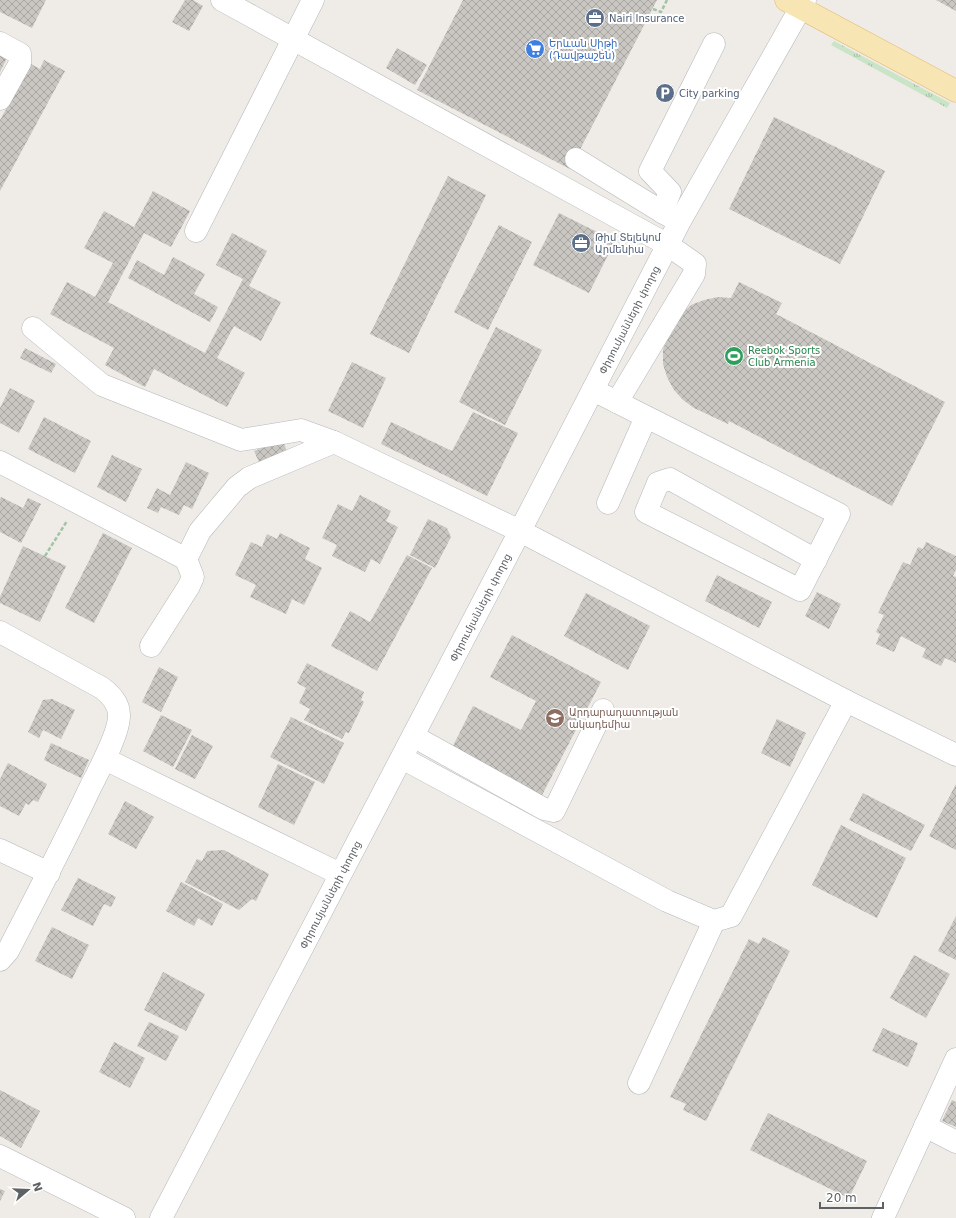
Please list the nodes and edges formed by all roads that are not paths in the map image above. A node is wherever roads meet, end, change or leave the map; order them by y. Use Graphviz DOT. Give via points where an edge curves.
graph roads {
  1 [pos="222,0"];
  2 [pos="313,0"];
  3 [pos="801,2"];
  4 [pos="293,40"];
  5 [pos="0,43"];
  6 [pos="714,44"];
  7 [pos="956,76"];
  8 [pos="956,91"];
  9 [pos="0,99"];
  10 [pos="576,158"];
  11 [pos="671,216"];
  12 [pos="196,231"];
  13 [pos="668,244"];
  14 [pos="33,328"];
  15 [pos="593,390"];
  16 [pos="617,402"];
  17 [pos="646,416"];
  18 [pos="334,442"];
  19 [pos="0,462"];
  20 [pos="608,503"];
  21 [pos="520,531"];
  22 [pos="186,559"];
  23 [pos="816,560"];
  24 [pos="0,632"];
  25 [pos="151,646"];
  26 [pos="846,701"];
  27 [pos="603,710"];
  28 [pos="413,736"];
  29 [pos="956,755"];
  30 [pos="402,758"];
  31 [pos="105,759"];
  32 [pos="0,850"];
  33 [pos="49,873"];
  34 [pos="340,874"];
  35 [pos="714,921"];
  36 [pos="0,960"];
  37 [pos="956,1059"];
  38 [pos="639,1083"];
  39 [pos="925,1126"];
  40 [pos="956,1142"];
  41 [pos="0,1156"];
  42 [pos="165,1217"];
  43 [pos="124,1218"];
  44 [pos="883,1218"];
  1 -- 4 [label="street"];
  2 -- 4 [label="street"];
  3 -- 7 [label="main road"];
  3 -- 8 [label="main road"];
  3 -- 11 [label="street, Փիրումյանների փողոց"];
  4 -- 12 [label="street"];
  4 -- 13 [label="street"];
  5 -- 9 [label="street" via="20,54 20,62"];
  6 -- 11 [label="street" via="650,171 670,192"];
  10 -- 11 [label="street"];
  11 -- 13 [label="street, Փիրումյանների փողոց"];
  13 -- 15 [label="street, Փիրումյանների փողոց"];
  13 -- 16 [label="street" via="695,264 694,274"];
  14 -- 18 [label="street" via="102,386 241,440 301,430"];
  15 -- 16 [label="street"];
  15 -- 21 [label="street, Փիրումյանների փողոց"];
  16 -- 17 [label="street"];
  17 -- 20 [label="street"];
  17 -- 23 [label="street" via="839,514"];
  18 -- 21 [label="street"];
  18 -- 22 [label="street" via="249,478 237,487 200,531"];
  19 -- 22 [label="street"];
  21 -- 26 [label="street"];
  21 -- 28 [label="street, Փիրումյանների փողոց"];
  22 -- 25 [label="street" via="193,577"];
  23 -- 23 [label="street" via="670,479 658,483 646,512 800,590"];
  24 -- 31 [label="street" via="111,695 117,704 118,727"];
  26 -- 29 [label="street"];
  26 -- 35 [label="street" via="731,916"];
  27 -- 28 [label="street" via="554,811 544,809"];
  28 -- 30 [label="street, Փիրումյանների փողոց"];
  30 -- 34 [label="street, Փիրումյանների փողոց"];
  30 -- 35 [label="street" via="666,901"];
  31 -- 33 [label="street"];
  31 -- 34 [label="street"];
  32 -- 33 [label="street"];
  33 -- 36 [label="street" via="8,951"];
  34 -- 42 [label="street, Փիրումյանների փողոց"];
  35 -- 38 [label="street"];
  37 -- 39 [label="street"];
  39 -- 40 [label="street"];
  39 -- 44 [label="street"];
  41 -- 43 [label="street"];
}
